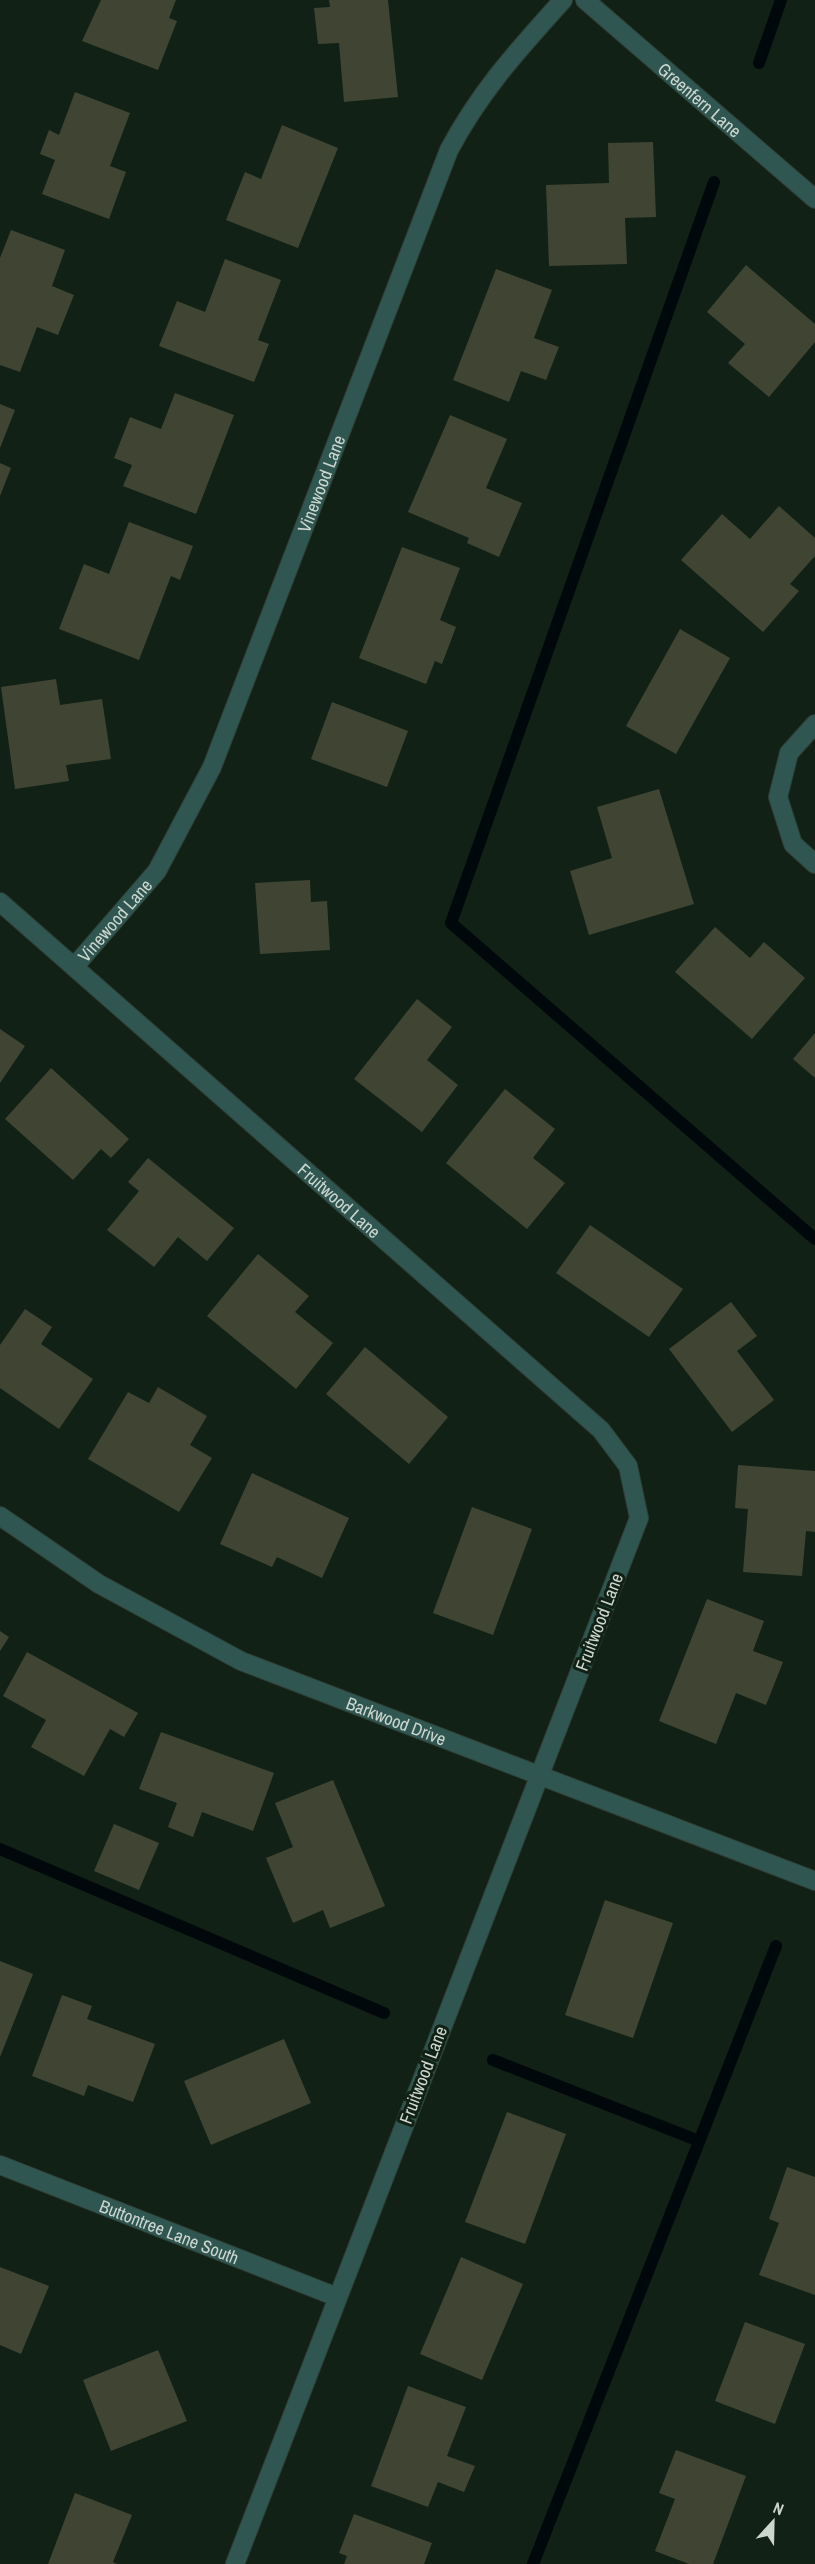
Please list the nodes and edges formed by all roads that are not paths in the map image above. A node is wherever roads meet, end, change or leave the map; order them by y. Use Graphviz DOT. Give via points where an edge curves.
graph roads {
  1 [pos="563,0"];
  2 [pos="585,0"];
  3 [pos="815,199"];
  4 [pos="815,724"];
  5 [pos="815,864"];
  6 [pos="0,902"];
  7 [pos="74,967"];
  8 [pos="0,1516"];
  9 [pos="540,1774"];
  10 [pos="815,1881"];
  11 [pos="0,2165"];
  12 [pos="337,2297"];
  13 [pos="235,2564"];
  1 -- 7 [label="street, Vinewood Lane" via="500,69 471,109 449,150 212,767 157,871"];
  2 -- 3 [label="street, Greenfern Lane"];
  4 -- 5 [label="street" via="789,753 778,797 793,844"];
  6 -- 7 [label="street, Fruitwood Lane"];
  7 -- 9 [label="street, Fruitwood Lane" via="601,1430 628,1466 639,1518"];
  8 -- 9 [label="street, Barkwood Drive" via="99,1584 241,1661"];
  9 -- 10 [label="street, Barkwood Drive"];
  9 -- 12 [label="street, Fruitwood Lane"];
  11 -- 12 [label="street, Buttontree Lane South"];
  12 -- 13 [label="street, Fruitwood Lane"];
}
